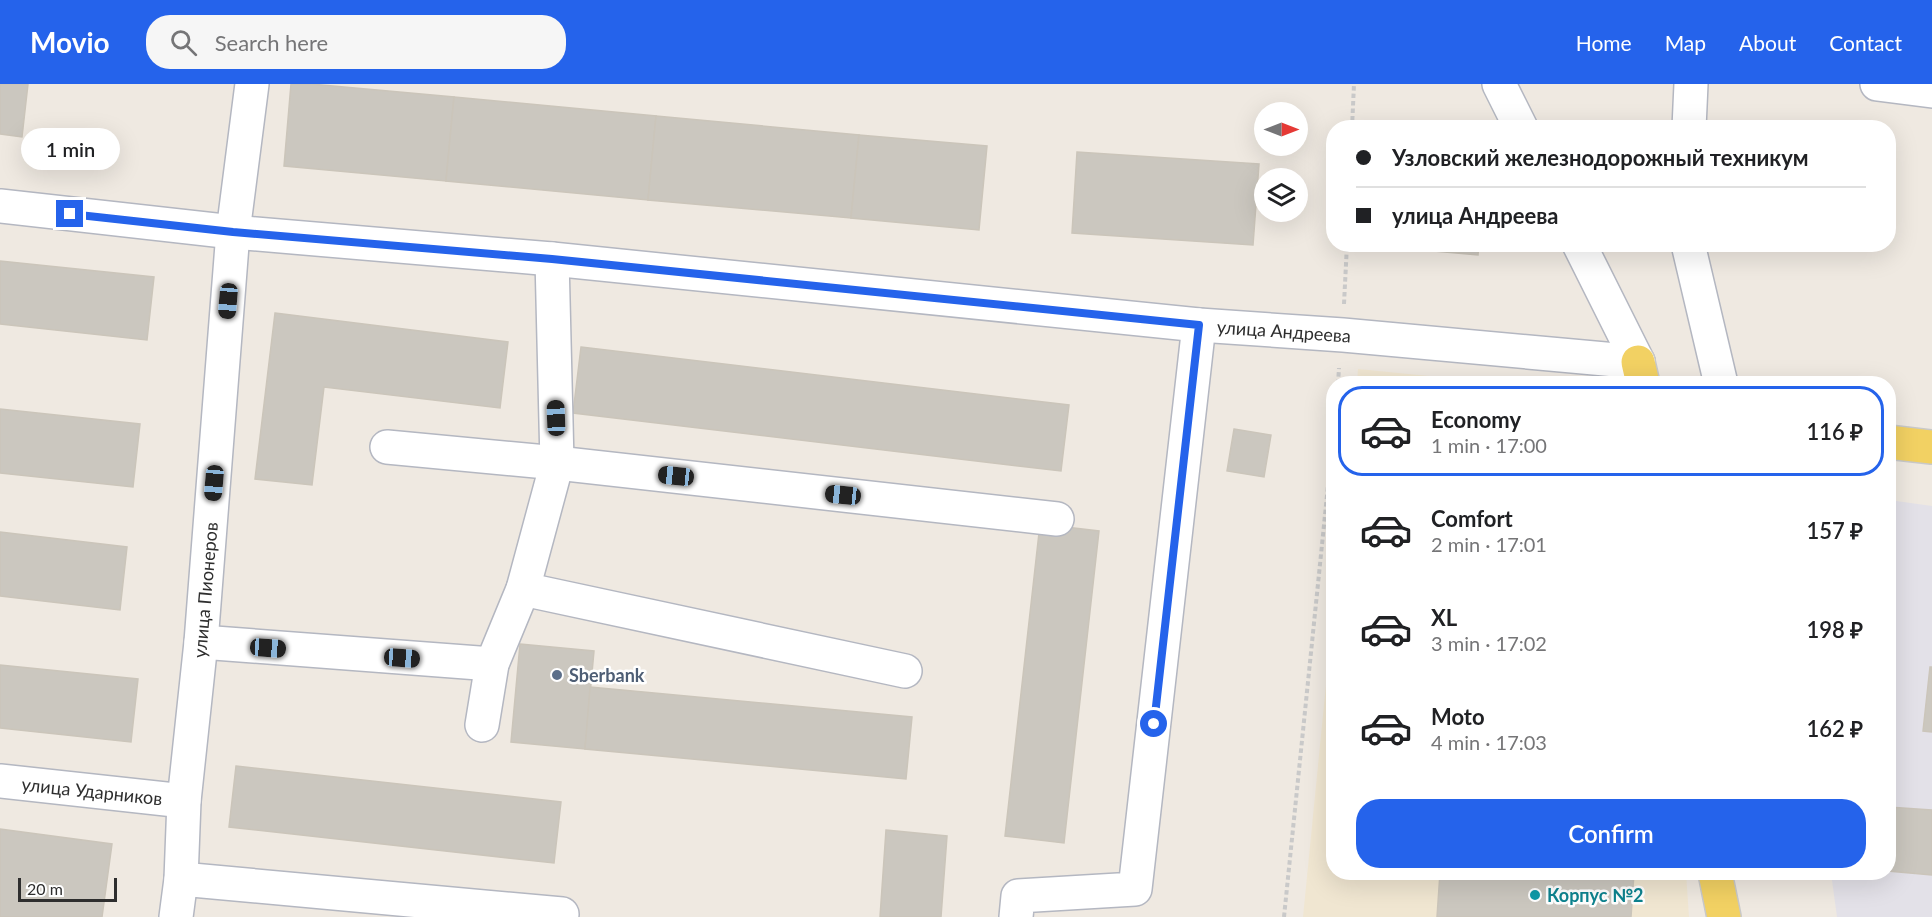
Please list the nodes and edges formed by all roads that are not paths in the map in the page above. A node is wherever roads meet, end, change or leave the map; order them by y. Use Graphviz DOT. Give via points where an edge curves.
graph roads {
  1 [pos="252,84"];
  2 [pos="1499,84"];
  3 [pos="1691,84"];
  4 [pos="1877,84"];
  5 [pos="1932,91"];
  6 [pos="1517,120"];
  7 [pos="1689,120"];
  8 [pos="0,206"];
  9 [pos="233,232"];
  10 [pos="1583,252"];
  11 [pos="1690,252"];
  12 [pos="552,259"];
  13 [pos="1199,325"];
  14 [pos="1640,373"];
  15 [pos="1718,376"];
  16 [pos="1896,443"];
  17 [pos="387,447"];
  18 [pos="1932,447"];
  19 [pos="557,463"];
  20 [pos="1057,519"];
  21 [pos="523,589"];
  22 [pos="201,642"];
  23 [pos="492,664"];
  24 [pos="905,671"];
  25 [pos="482,725"];
  26 [pos="0,781"];
  27 [pos="184,801"];
  28 [pos="181,879"];
  29 [pos="1716,880"];
  30 [pos="562,914"];
  31 [pos="176,917"];
  32 [pos="1016,917"];
  33 [pos="1724,917"];
  1 -- 9 [label="street, улица Пионеров"];
  2 -- 6 [label="street"];
  3 -- 7 [label="street"];
  4 -- 5 [label="street"];
  8 -- 9 [label="street, улица Андреева"];
  9 -- 12 [label="street, улица Андреева"];
  9 -- 22 [label="street, улица Пионеров"];
  10 -- 14 [label="street"];
  11 -- 15 [label="street"];
  12 -- 13 [label="street, улица Андреева"];
  12 -- 19 [label="street"];
  13 -- 14 [label="street, улица Андреева" via="1343,335"];
  13 -- 32 [label="street" via="1135,889 1017,896"];
  16 -- 18 [label="main road"];
  17 -- 19 [label="street"];
  19 -- 20 [label="street"];
  19 -- 21 [label="street"];
  21 -- 23 [label="street"];
  21 -- 24 [label="street"];
  22 -- 23 [label="street"];
  22 -- 27 [label="street, улица Пионеров"];
  23 -- 25 [label="street"];
  26 -- 27 [label="street, улица Ударников"];
  27 -- 28 [label="street, улица Пионеров"];
  28 -- 30 [label="street"];
  28 -- 31 [label="street, улица Пионеров"];
  29 -- 33 [label="main road"];
}
